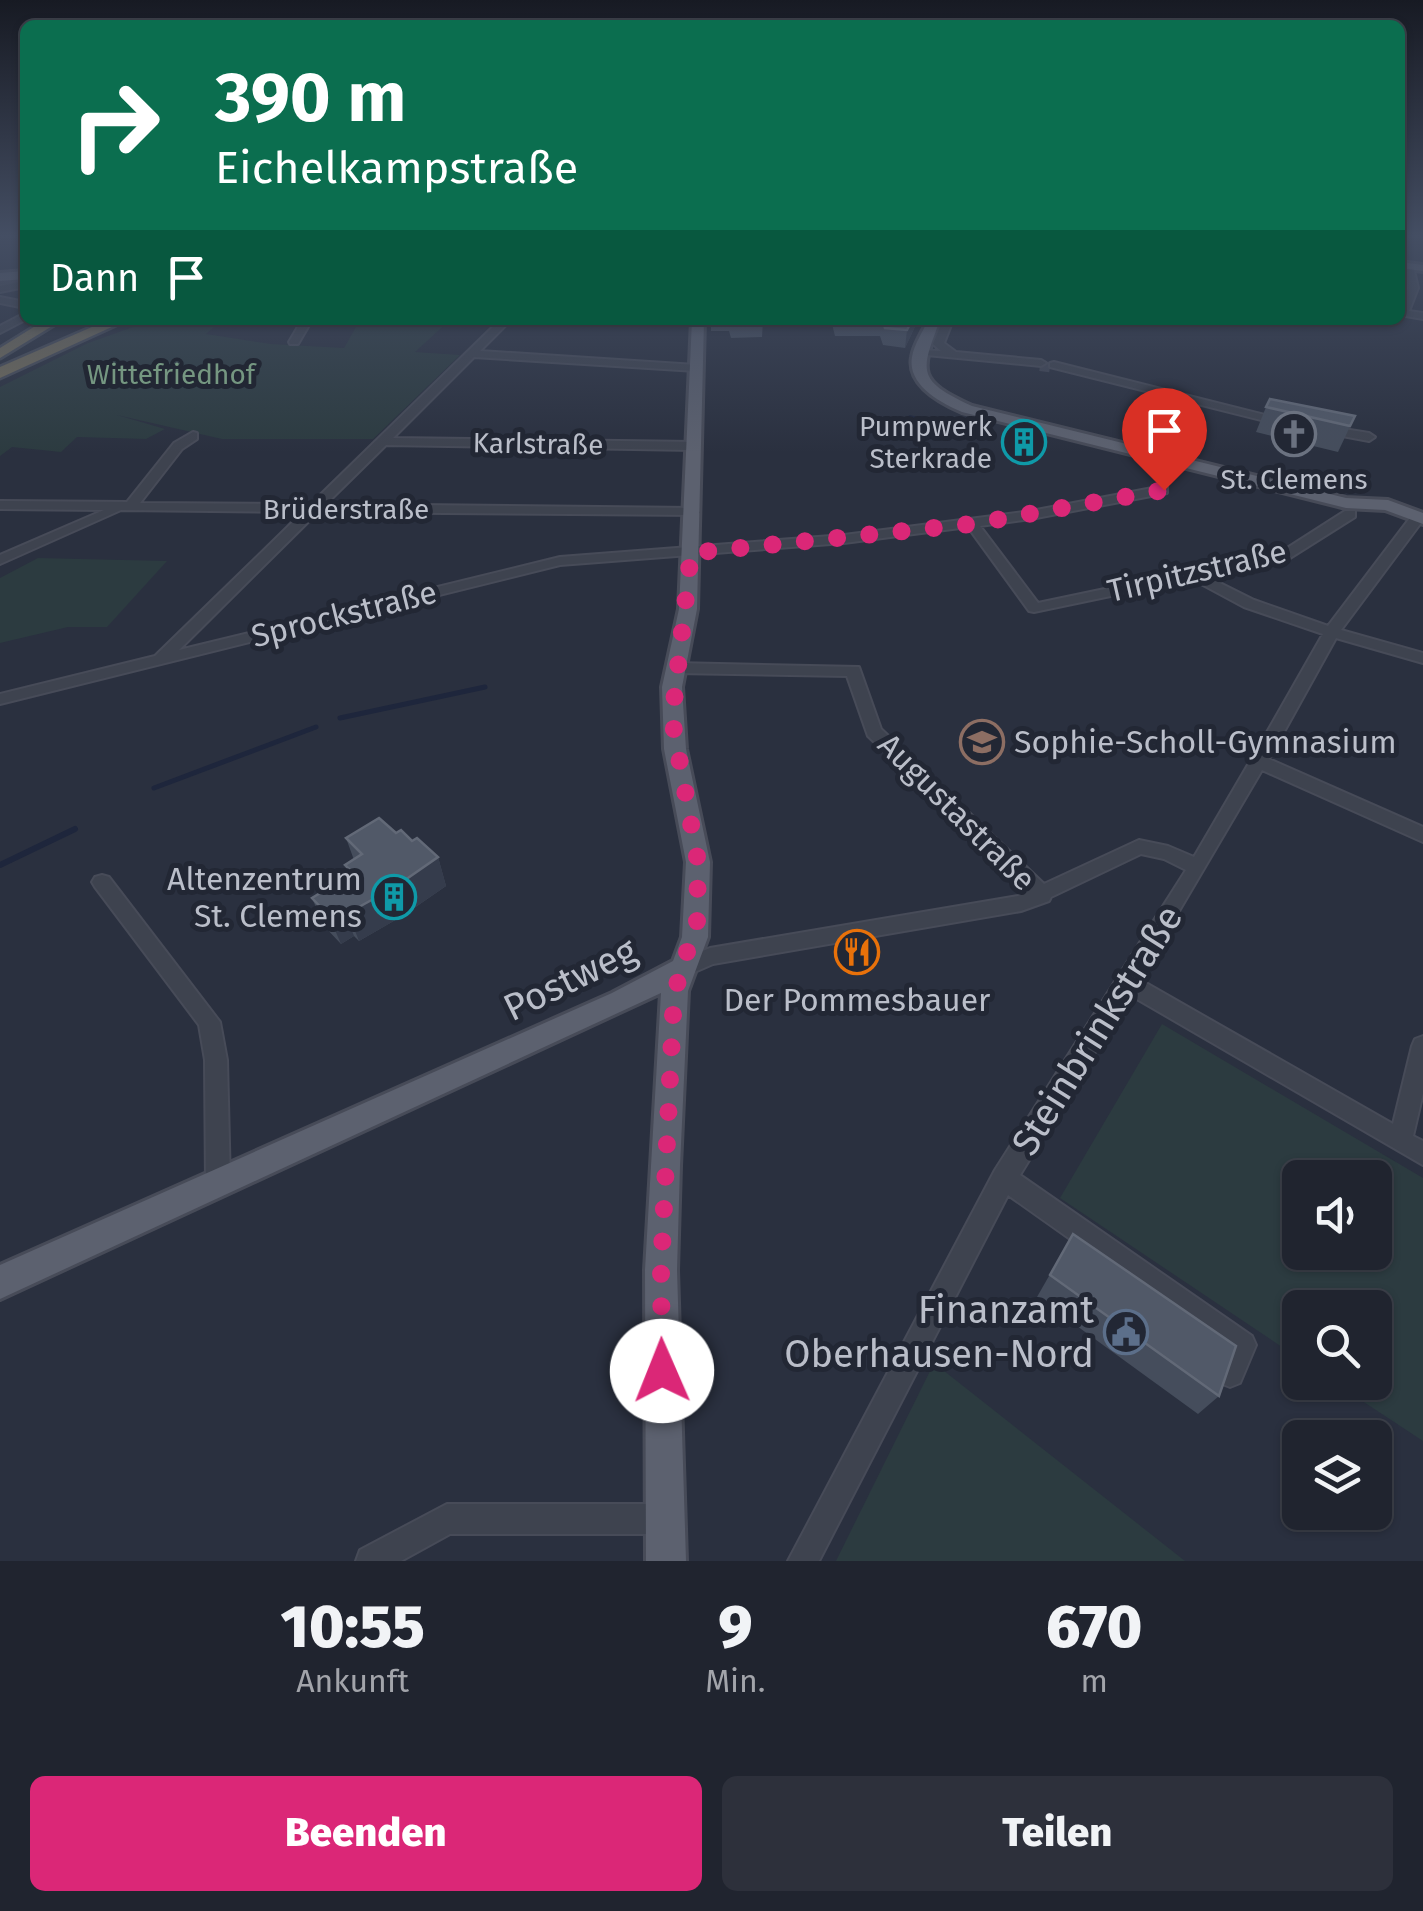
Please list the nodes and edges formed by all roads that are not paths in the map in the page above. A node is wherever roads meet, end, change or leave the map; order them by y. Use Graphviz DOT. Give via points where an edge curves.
graph roads {
  1 [pos="48,325"];
  2 [pos="68,325"];
  3 [pos="87,325"];
  4 [pos="108,325"];
  5 [pos="304,325"];
  6 [pos="501,325"];
  7 [pos="698,325"];
  8 [pos="932,325"];
  9 [pos="946,325"];
  10 [pos="294,342"];
  11 [pos="947,351"];
  12 [pos="920,352"];
  13 [pos="471,354"];
  14 [pos="0,358"];
  15 [pos="1054,366"];
  16 [pos="696,368"];
  17 [pos="0,372"];
  18 [pos="193,436"];
  19 [pos="1369,436"];
  20 [pos="380,441"];
  21 [pos="695,446"];
  22 [pos="1164,490"];
  23 [pos="0,505"];
  24 [pos="130,507"];
  25 [pos="312,508"];
  26 [pos="693,512"];
  27 [pos="1350,514"];
  28 [pos="1421,518"];
  29 [pos="972,524"];
  30 [pos="691,553"];
  31 [pos="0,560"];
  32 [pos="1195,575"];
  33 [pos="1331,632"];
  34 [pos="1423,658"];
  35 [pos="161,659"];
  36 [pos="674,668"];
  37 [pos="0,699"];
  38 [pos="1256,760"];
  39 [pos="1423,834"];
  40 [pos="1198,867"];
  41 [pos="102,882"];
  42 [pos="1042,896"];
  43 [pos="682,969"];
  44 [pos="1128,983"];
  45 [pos="1423,1046"];
  46 [pos="1400,1141"];
  47 [pos="1423,1154"];
  48 [pos="1004,1178"];
  49 [pos="218,1185"];
  50 [pos="0,1282"];
  51 [pos="1230,1373"];
  52 [pos="666,1518"];
  53 [pos="371,1561"];
  54 [pos="666,1561"];
  55 [pos="803,1561"];
  1 -- 14 [label="highway"];
  2 -- 14 [label="highway"];
  3 -- 17 [label="highway"];
  4 -- 17 [label="highway"];
  5 -- 10 [label="street"];
  6 -- 13 [label="street"];
  7 -- 16 [label="main road"];
  8 -- 12 [label="main road"];
  9 -- 11 [label="street" via="938,344"];
  11 -- 12 [label="street"];
  11 -- 12 [label="street" via="1041,364"];
  12 -- 28 [label="main road" via="919,369 928,384 986,416 1346,503 1388,505"];
  13 -- 16 [label="street"];
  13 -- 20 [label="street"];
  15 -- 19 [label="street" via="1300,426"];
  16 -- 21 [label="main road"];
  18 -- 24 [label="street"];
  20 -- 21 [label="street, Karlstraße"];
  20 -- 25 [label="street"];
  21 -- 26 [label="main road"];
  22 -- 29 [label="street, Sprockstraße"];
  23 -- 24 [label="street, Brüderstraße"];
  24 -- 25 [label="street, Brüderstraße"];
  24 -- 31 [label="street"];
  25 -- 26 [label="street, Brüderstraße"];
  25 -- 35 [label="street"];
  26 -- 30 [label="main road"];
  27 -- 32 [label="street, Tirpitzstraße" via="1289,554"];
  28 -- 33 [label="street, Steinbrinkstraße"];
  29 -- 30 [label="street, Sprockstraße"];
  29 -- 32 [label="street, Tirpitzstraße" via="1034,608"];
  30 -- 35 [label="street, Sprockstraße" via="560,560"];
  30 -- 36 [label="main road" via="688,609"];
  32 -- 33 [label="street" via="1229,597"];
  33 -- 34 [label="street"];
  33 -- 38 [label="street, Steinbrinkstraße"];
  35 -- 37 [label="street, Sprockstraße"];
  36 -- 42 [label="street, Augustastraße" via="853,671 874,732"];
  36 -- 43 [label="main road" via="675,749 698,862 696,929"];
  38 -- 39 [label="street"];
  38 -- 40 [label="street, Steinbrinkstraße"];
  40 -- 42 [label="street, Postweg" via="1139,847"];
  40 -- 44 [label="street, Steinbrinkstraße"];
  41 -- 49 [label="street" via="209,1022"];
  42 -- 43 [label="street, Postweg" via="710,956"];
  43 -- 49 [label="main road, Postweg"];
  43 -- 52 [label="main road" via="673,1015 661,1270"];
  44 -- 46 [label="street"];
  44 -- 48 [label="street, Steinbrinkstraße"];
  45 -- 46 [label="street"];
  46 -- 47 [label="street"];
  48 -- 51 [label="street" via="1243,1345"];
  48 -- 55 [label="street, Steinbrinkstraße"];
  49 -- 50 [label="main road, Postweg"];
  52 -- 53 [label="street" via="447,1519"];
  52 -- 54 [label="main road"];
}
